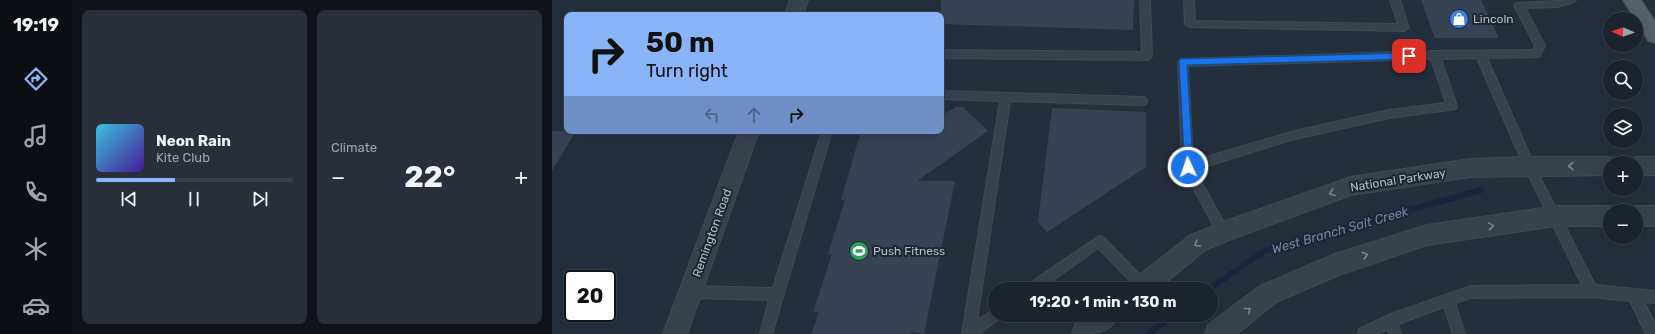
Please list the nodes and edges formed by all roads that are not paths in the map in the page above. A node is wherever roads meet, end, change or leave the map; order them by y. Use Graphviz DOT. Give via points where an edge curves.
graph roads {
  1 [pos="799,0"];
  2 [pos="1145,0"];
  3 [pos="1189,0"];
  4 [pos="1395,0"];
  5 [pos="1571,0"];
  6 [pos="1632,0"];
  7 [pos="1556,2"];
  8 [pos="795,12"];
  9 [pos="1655,36"];
  10 [pos="944,54"];
  11 [pos="1480,54"];
  12 [pos="1435,55"];
  13 [pos="944,95"];
  14 [pos="1006,97"];
  15 [pos="1142,101"];
  16 [pos="748,134"];
  17 [pos="826,134"];
  18 [pos="1530,166"];
  19 [pos="1603,166"];
  20 [pos="1643,166"];
  21 [pos="1655,166"];
  22 [pos="1188,167"];
  23 [pos="1556,216"];
  24 [pos="1603,216"];
  25 [pos="1643,216"];
  26 [pos="1655,216"];
  27 [pos="1223,232"];
  28 [pos="1041,282"];
  29 [pos="1136,282"];
  30 [pos="1148,282"];
  31 [pos="1591,291"];
  32 [pos="690,292"];
  33 [pos="777,294"];
  34 [pos="1634,295"];
  35 [pos="1655,297"];
  36 [pos="1448,300"];
  37 [pos="988,320"];
  38 [pos="1391,320"];
  39 [pos="1099,322"];
  40 [pos="969,333"];
  41 [pos="675,334"];
  42 [pos="766,334"];
  43 [pos="1084,334"];
  44 [pos="1217,334"];
  45 [pos="1364,334"];
  46 [pos="1395,334"];
  47 [pos="1459,334"];
  48 [pos="1653,334"];
  1 -- 8 [label="street"];
  2 -- 10 [label="lane" via="1147,56"];
  3 -- 4 [label="lane" via="1190,24 1404,28"];
  5 -- 7 [label="lane"];
  6 -- 9 [label="main road"];
  7 -- 11 [label="lane" via="1519,5 1540,46 1536,54"];
  11 -- 12 [label="lane"];
  11 -- 18 [label="lane"];
  12 -- 22 [label="lane" via="1452,106 1389,114 1291,136"];
  12 -- 22 [label="lane" via="1183,62"];
  13 -- 14 [label="lane"];
  14 -- 15 [label="lane"];
  14 -- 40 [label="lane"];
  16 -- 32 [label="street, Remington Road"];
  17 -- 33 [label="lane"];
  19 -- 18 [label="street, National Parkway, one-way"];
  18 -- 23 [label="lane"];
  18 -- 27 [label="street, National Parkway, one-way" via="1470,168 1351,186"];
  20 -- 21 [label="street"];
  22 -- 27 [label="lane"];
  23 -- 24 [label="street"];
  23 -- 31 [label="lane"];
  44 -- 23 [label="street, one-way" via="1268,294 1335,265 1427,236"];
  25 -- 26 [label="street"];
  27 -- 30 [label="street, National Parkway, one-way" via="1197,242"];
  28 -- 29 [label="lane" via="1099,241"];
  31 -- 34 [label="lane"];
  31 -- 36 [label="lane" via="1471,292"];
  32 -- 33 [label="lane"];
  32 -- 41 [label="street, Remington Road"];
  33 -- 42 [label="lane"];
  34 -- 35 [label="lane"];
  34 -- 48 [label="lane"];
  36 -- 38 [label="lane"];
  36 -- 47 [label="lane"];
  37 -- 40 [label="lane"];
  38 -- 45 [label="lane"];
  38 -- 46 [label="lane"];
  39 -- 43 [label="street"];
}
